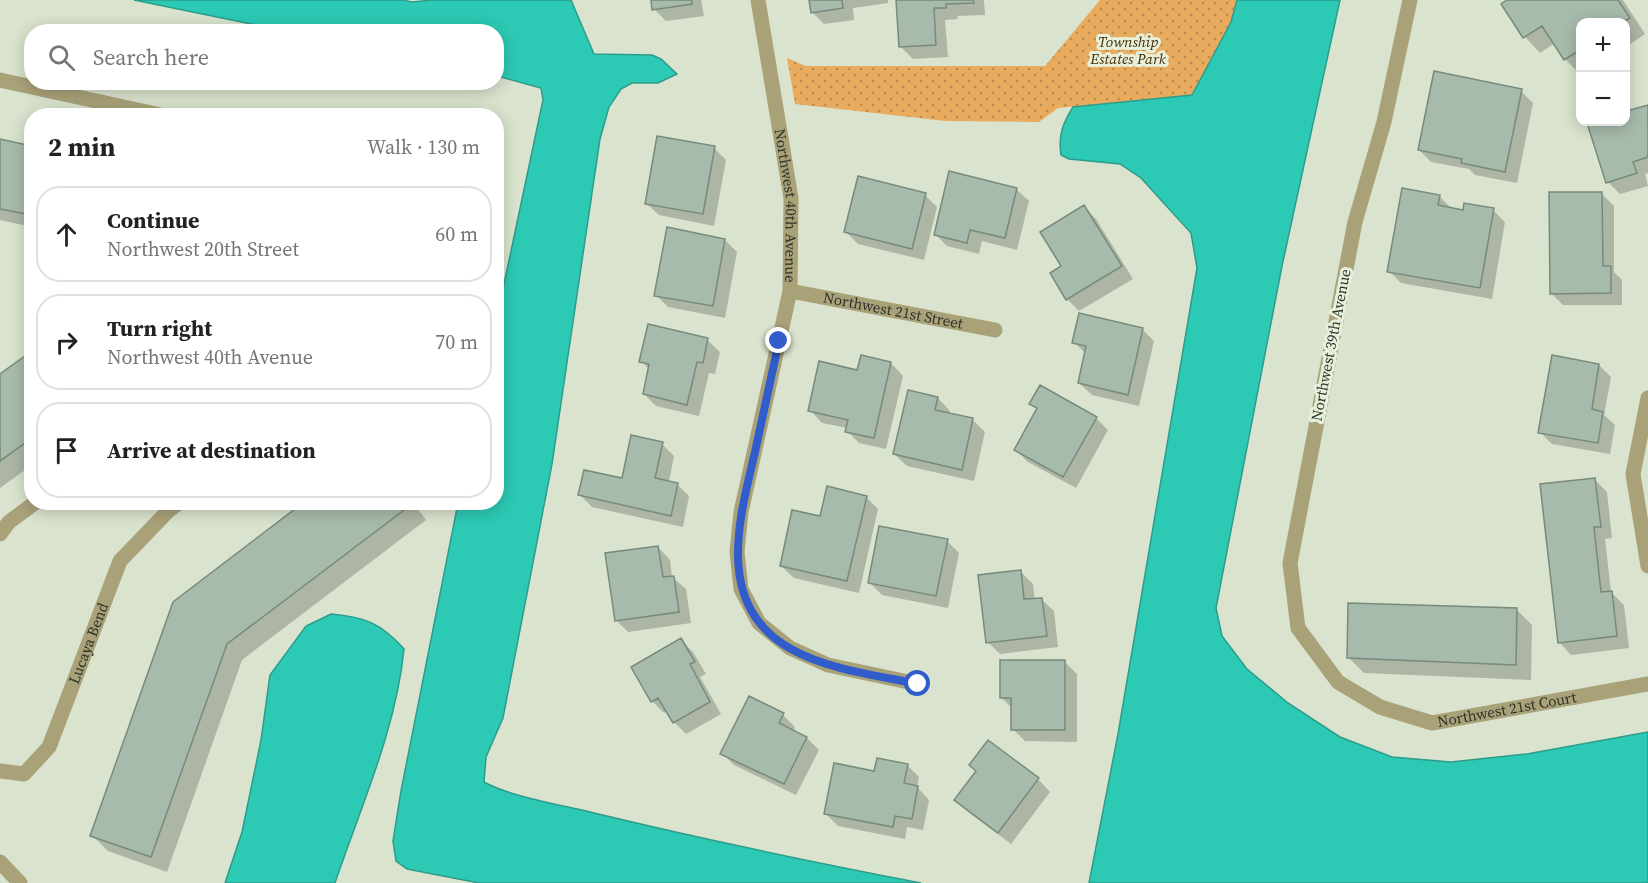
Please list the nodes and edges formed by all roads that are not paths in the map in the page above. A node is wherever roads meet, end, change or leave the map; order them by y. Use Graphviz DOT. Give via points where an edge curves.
graph roads {
  1 [pos="758,0"];
  2 [pos="1410,0"];
  3 [pos="0,80"];
  4 [pos="24,85"];
  5 [pos="46,90"];
  6 [pos="128,108"];
  7 [pos="790,291"];
  8 [pos="995,330"];
  9 [pos="1648,398"];
  10 [pos="25,510"];
  11 [pos="169,510"];
  12 [pos="0,534"];
  13 [pos="1648,566"];
  14 [pos="1338,682"];
  15 [pos="918,684"];
  16 [pos="1648,684"];
  17 [pos="0,771"];
  18 [pos="0,862"];
  19 [pos="20,883"];
  1 -- 7 [label="street, Northwest 40th Avenue" via="791,198"];
  2 -- 14 [label="street, Northwest 39th Avenue" via="1384,122 1355,222 1290,563 1298,628"];
  3 -- 4 [label="street"];
  5 -- 6 [label="street"];
  7 -- 8 [label="street, Northwest 21st Street"];
  7 -- 15 [label="street, Northwest 40th Avenue" via="741,512 737,552 741,589 759,623 790,648 828,665"];
  9 -- 13 [label="street" via="1633,474"];
  10 -- 12 [label="street"];
  11 -- 17 [label="street, Lucaya Bend" via="120,561 49,747 24,774"];
  14 -- 16 [label="street, Northwest 21st Court" via="1380,707 1432,723"];
  18 -- 19 [label="street"];
}
